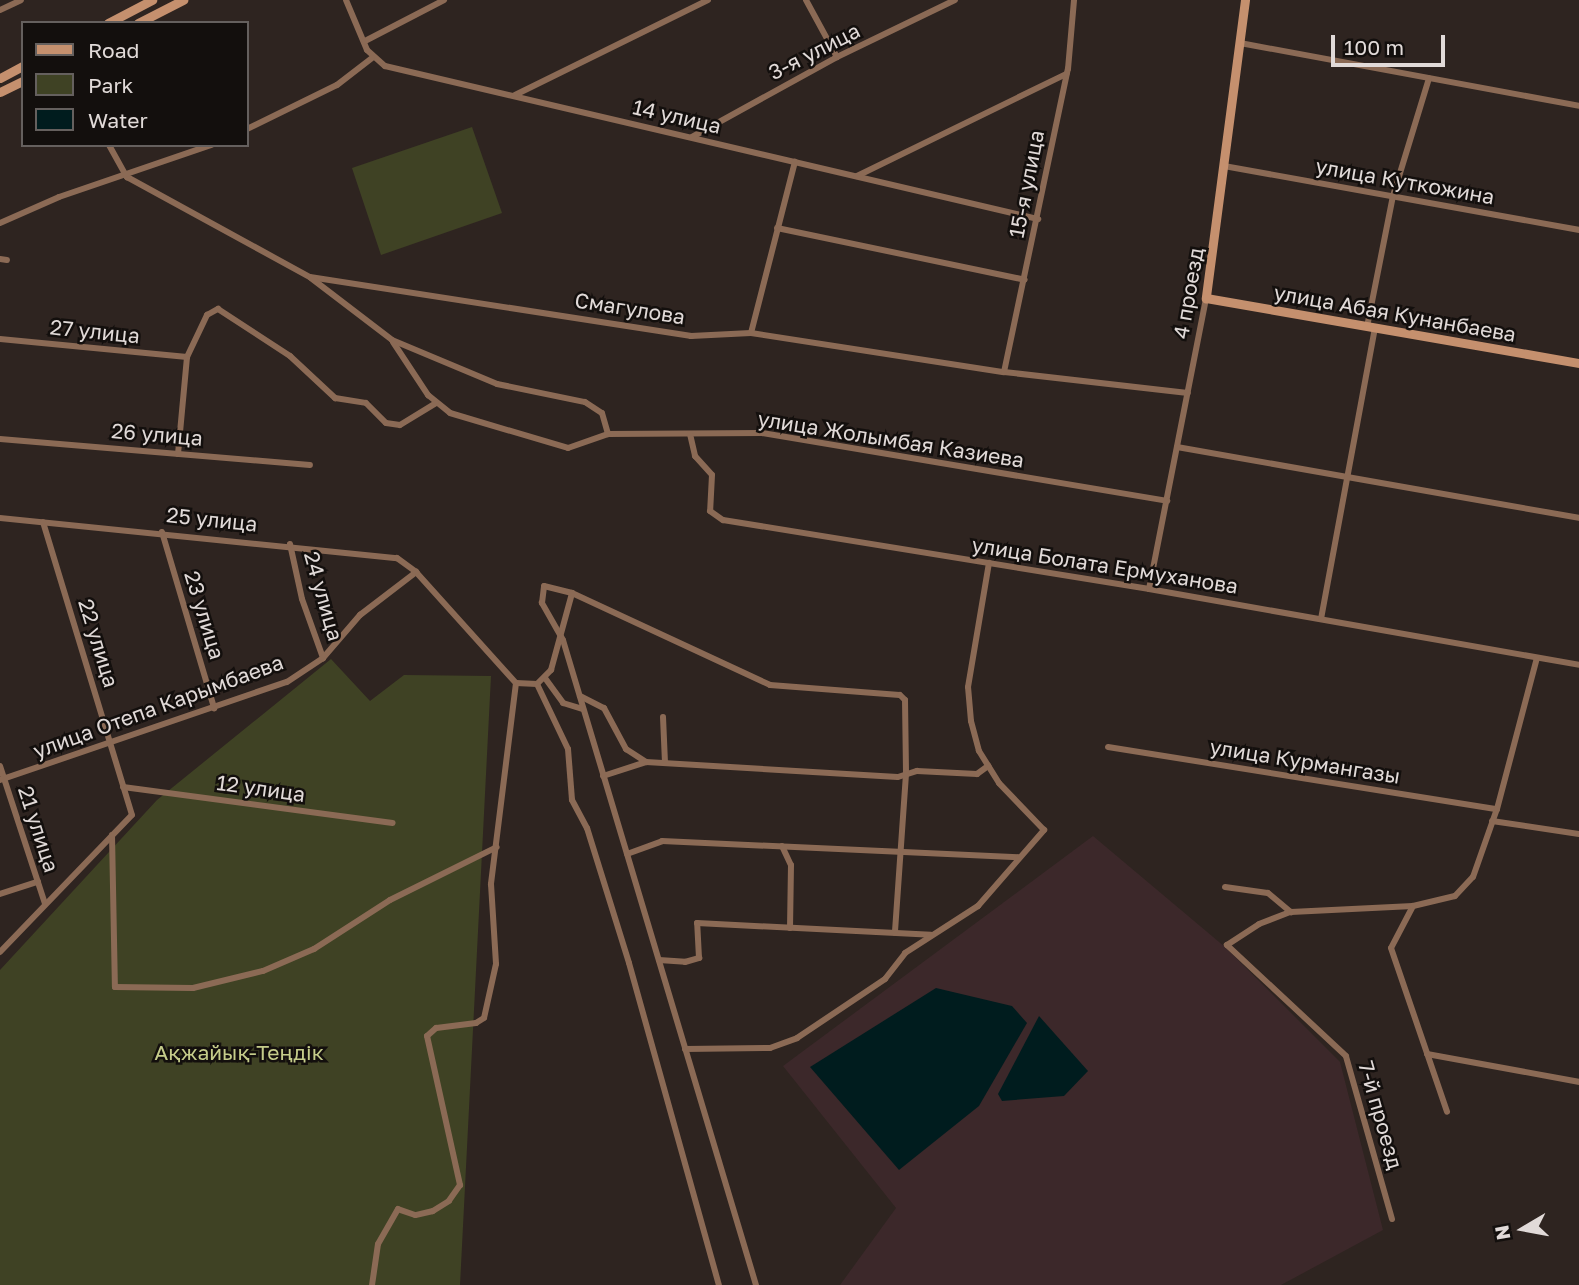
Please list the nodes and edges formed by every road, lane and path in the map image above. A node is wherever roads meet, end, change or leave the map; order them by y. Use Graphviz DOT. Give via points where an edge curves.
graph roads {
  1 [pos="21,0"];
  2 [pos="137,0"];
  3 [pos="153,0"];
  4 [pos="183,0"];
  5 [pos="346,0"];
  6 [pos="444,0"];
  7 [pos="708,0"];
  8 [pos="806,0"];
  9 [pos="955,0"];
  10 [pos="1074,0"];
  11 [pos="1245,0"];
  12 [pos="0,10"];
  13 [pos="128,12"];
  14 [pos="159,12"];
  15 [pos="112,21"];
  16 [pos="142,21"];
  17 [pos="365,41"];
  18 [pos="1240,43"];
  19 [pos="837,57"];
  20 [pos="372,58"];
  21 [pos="21,67"];
  22 [pos="1066,74"];
  23 [pos="0,78"];
  24 [pos="1429,78"];
  25 [pos="21,82"];
  26 [pos="0,92"];
  27 [pos="513,95"];
  28 [pos="1579,106"];
  29 [pos="248,129"];
  30 [pos="692,138"];
  31 [pos="110,147"];
  32 [pos="206,147"];
  33 [pos="795,162"];
  34 [pos="1224,166"];
  35 [pos="857,176"];
  36 [pos="127,177"];
  37 [pos="1393,196"];
  38 [pos="1038,219"];
  39 [pos="0,223"];
  40 [pos="777,228"];
  41 [pos="1579,230"];
  42 [pos="310,277"];
  43 [pos="1025,280"];
  44 [pos="1206,298"];
  45 [pos="1371,328"];
  46 [pos="751,333"];
  47 [pos="0,339"];
  48 [pos="392,340"];
  49 [pos="187,357"];
  50 [pos="1579,363"];
  51 [pos="1004,372"];
  52 [pos="1188,393"];
  53 [pos="436,403"];
  54 [pos="608,434"];
  55 [pos="690,434"];
  56 [pos="0,439"];
  57 [pos="1177,447"];
  58 [pos="178,454"];
  59 [pos="310,464"];
  60 [pos="1347,478"];
  61 [pos="1167,501"];
  62 [pos="0,518"];
  63 [pos="1579,518"];
  64 [pos="43,522"];
  65 [pos="162,532"];
  66 [pos="290,544"];
  67 [pos="989,563"];
  68 [pos="416,572"];
  69 [pos="1149,589"];
  70 [pos="572,593"];
  71 [pos="1321,620"];
  72 [pos="563,640"];
  73 [pos="323,658"];
  74 [pos="1537,658"];
  75 [pos="1579,666"];
  76 [pos="545,678"];
  77 [pos="516,683"];
  78 [pos="537,684"];
  79 [pos="580,696"];
  80 [pos="214,708"];
  81 [pos="583,709"];
  82 [pos="663,717"];
  83 [pos="111,744"];
  84 [pos="1108,747"];
  85 [pos="646,761"];
  86 [pos="665,763"];
  87 [pos="0,766"];
  88 [pos="988,766"];
  89 [pos="906,774"];
  90 [pos="603,776"];
  91 [pos="2,779"];
  92 [pos="123,787"];
  93 [pos="1497,809"];
  94 [pos="1492,821"];
  95 [pos="393,823"];
  96 [pos="1579,834"];
  97 [pos="112,835"];
  98 [pos="782,846"];
  99 [pos="497,847"];
  100 [pos="901,850"];
  101 [pos="627,855"];
  102 [pos="1019,856"];
  103 [pos="38,882"];
  104 [pos="1224,887"];
  105 [pos="0,894"];
  106 [pos="45,904"];
  107 [pos="1413,906"];
  108 [pos="1291,912"];
  109 [pos="790,928"];
  110 [pos="895,933"];
  111 [pos="933,935"];
  112 [pos="0,952"];
  113 [pos="659,960"];
  114 [pos="685,1049"];
  115 [pos="1427,1054"];
  116 [pos="1579,1082"];
  117 [pos="1447,1111"];
  118 [pos="1392,1219"];
  119 [pos="372,1285"];
  120 [pos="719,1285"];
  121 [pos="756,1285"];
  1 -- 12 [label="street"];
  2 -- 13 [label="street"];
  3 -- 13 [label="street"];
  3 -- 14 [label="street"];
  4 -- 14 [label="street"];
  5 -- 17 [label="street"];
  6 -- 17 [label="street"];
  7 -- 27 [label="street"];
  8 -- 19 [label="street"];
  9 -- 19 [label="street, 3-я улица"];
  10 -- 22 [label="street, 15-я улица"];
  11 -- 18 [label="street, 4 проезд"];
  13 -- 15 [label="street"];
  14 -- 16 [label="street"];
  17 -- 20 [label="street"];
  18 -- 24 [label="street"];
  18 -- 34 [label="street, 4 проезд"];
  19 -- 30 [label="street, 3-я улица"];
  20 -- 27 [label="street, 14 улица" via="384,66"];
  20 -- 29 [label="street" via="337,85"];
  21 -- 23 [label="street"];
  22 -- 35 [label="street"];
  22 -- 38 [label="street, 15-я улица"];
  24 -- 28 [label="street"];
  24 -- 37 [label="street"];
  25 -- 26 [label="street"];
  27 -- 30 [label="street, 14 улица"];
  30 -- 33 [label="street, 14 улица"];
  31 -- 36 [label="street"];
  32 -- 36 [label="street"];
  33 -- 35 [label="street, 14 улица"];
  33 -- 40 [label="street"];
  34 -- 37 [label="street, улица Куткожина"];
  34 -- 44 [label="street, 4 проезд"];
  35 -- 38 [label="street, 14 улица"];
  36 -- 39 [label="street" via="59,197"];
  36 -- 42 [label="street, Смагулова"];
  37 -- 41 [label="street, улица Куткожина"];
  37 -- 45 [label="street"];
  38 -- 43 [label="street, 15-я улица"];
  40 -- 43 [label="street"];
  40 -- 46 [label="street"];
  42 -- 46 [label="street, Смагулова" via="691,336"];
  42 -- 48 [label="street, улица Жолымбая Казиева"];
  43 -- 51 [label="street, 15-я улица"];
  44 -- 45 [label="street, улица Абая Кунанбаева"];
  44 -- 52 [label="street, 4 проезд"];
  45 -- 50 [label="street, улица Абая Кунанбаева"];
  45 -- 60 [label="street"];
  46 -- 51 [label="street, Смагулова"];
  47 -- 49 [label="street, 27 улица"];
  48 -- 53 [label="street, улица Жолымбая Казиева"];
  48 -- 54 [label="street, улица Жолымбая Казиева" via="498,384 585,402 602,413"];
  49 -- 53 [label="street" via="207,315 225,310 290,356 335,398 366,403 386,423 400,425"];
  49 -- 58 [label="street"];
  51 -- 52 [label="street, Смагулова"];
  52 -- 57 [label="street, 4 проезд"];
  53 -- 54 [label="street, улица Жолымбая Казиева" via="506,432 568,448"];
  54 -- 55 [label="street, улица Жолымбая Казиева"];
  55 -- 61 [label="street, улица Жолымбая Казиева" via="762,433"];
  55 -- 67 [label="street, улица Болата Ермуханова" via="695,457 712,475 710,511 723,520"];
  56 -- 58 [label="street, 26 улица"];
  57 -- 60 [label="street"];
  57 -- 61 [label="street, 4 проезд"];
  58 -- 59 [label="street, 26 улица"];
  60 -- 63 [label="street"];
  60 -- 71 [label="street"];
  61 -- 69 [label="street, 4 проезд"];
  62 -- 64 [label="street, 25 улица"];
  64 -- 65 [label="street, 25 улица"];
  64 -- 83 [label="street, 22 улица"];
  65 -- 66 [label="street, 25 улица"];
  65 -- 80 [label="street, 23 улица"];
  66 -- 68 [label="street, 25 улица" via="397,558"];
  66 -- 73 [label="street, 24 улица" via="302,599"];
  67 -- 69 [label="street, улица Болата Ермуханова"];
  67 -- 88 [label="street" via="968,687 971,721"];
  68 -- 73 [label="street, улица Отепа Карымбаева" via="360,615"];
  68 -- 77 [label="street"];
  69 -- 71 [label="street, улица Болата Ермуханова"];
  70 -- 72 [label="street"];
  70 -- 72 [label="street" via="544,586 540,593"];
  70 -- 89 [label="street" via="770,685 900,695 906,707"];
  71 -- 74 [label="street, улица Болата Ермуханова"];
  72 -- 76 [label="street"];
  72 -- 79 [label="street"];
  73 -- 80 [label="street, улица Отепа Карымбаева" via="287,682"];
  74 -- 75 [label="street, улица Болата Ермуханова"];
  74 -- 93 [label="street"];
  76 -- 78 [label="street"];
  76 -- 81 [label="street" via="563,703"];
  77 -- 78 [label="street"];
  77 -- 99 [label="street"];
  78 -- 120 [label="street" via="568,749 572,800 587,828 626,952"];
  79 -- 81 [label="street"];
  79 -- 85 [label="street" via="604,708 626,749"];
  80 -- 83 [label="street, улица Отепа Карымбаева"];
  81 -- 90 [label="street"];
  82 -- 86 [label="street"];
  83 -- 91 [label="street, улица Отепа Карымбаева"];
  83 -- 92 [label="street, 22 улица"];
  84 -- 93 [label="street, улица Курмангазы"];
  85 -- 86 [label="street"];
  85 -- 90 [label="street"];
  86 -- 89 [label="street"];
  87 -- 91 [label="street, 21 улица"];
  88 -- 89 [label="street" via="977,775"];
  88 -- 102 [label="street" via="1044,830"];
  89 -- 100 [label="street"];
  90 -- 101 [label="street"];
  91 -- 103 [label="street, 21 улица"];
  92 -- 95 [label="street, 12 улица"];
  92 -- 97 [label="street, 22 улица" via="132,815"];
  93 -- 94 [label="street"];
  94 -- 96 [label="street"];
  94 -- 107 [label="street" via="1473,877 1455,896"];
  97 -- 99 [label="street" via="115,987 193,988 263,971 314,950 390,900"];
  97 -- 106 [label="street"];
  98 -- 100 [label="street"];
  98 -- 101 [label="street" via="662,841"];
  98 -- 109 [label="street" via="791,865"];
  99 -- 119 [label="street" via="491,884 496,964 484,1018 436,1028 427,1036 460,1185 449,1201 433,1211 415,1215 398,1209 378,1244"];
  100 -- 102 [label="street"];
  100 -- 110 [label="street"];
  101 -- 113 [label="street"];
  102 -- 111 [label="street" via="978,905"];
  103 -- 105 [label="street"];
  103 -- 106 [label="street, 21 улица"];
  104 -- 108 [label="street" via="1268,894"];
  106 -- 112 [label="street"];
  107 -- 108 [label="street"];
  107 -- 115 [label="street" via="1391,948"];
  108 -- 118 [label="street, 7-й проезд" via="1259,924 1227,945 1346,1056"];
  109 -- 110 [label="street"];
  109 -- 113 [label="street" via="697,923 699,958"];
  110 -- 111 [label="street"];
  111 -- 114 [label="street" via="905,953 885,979 797,1038 770,1048"];
  113 -- 114 [label="street"];
  114 -- 121 [label="street"];
  115 -- 116 [label="street"];
  115 -- 117 [label="street"];
}
